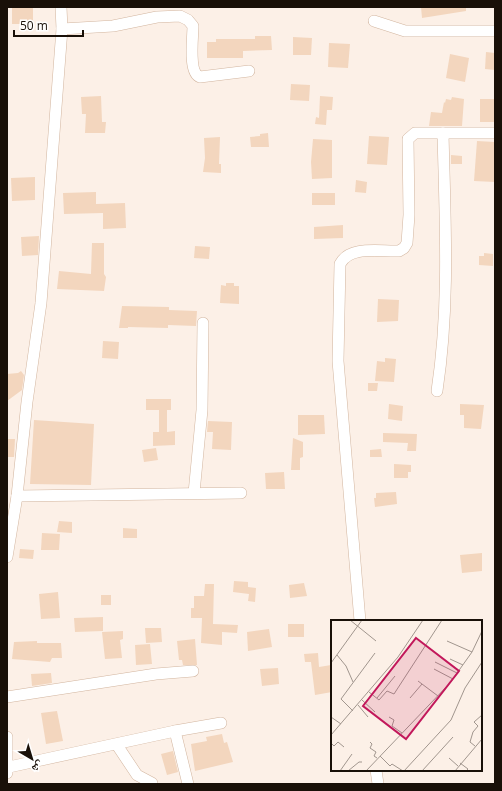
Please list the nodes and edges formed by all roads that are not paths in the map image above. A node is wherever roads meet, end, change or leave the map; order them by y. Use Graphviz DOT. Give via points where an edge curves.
graph roads {
  1 [pos="61,7"];
  2 [pos="374,21"];
  3 [pos="62,29"];
  4 [pos="495,31"];
  5 [pos="249,71"];
  6 [pos="443,133"];
  7 [pos="495,133"];
  8 [pos="203,323"];
  9 [pos="437,391"];
  10 [pos="194,493"];
  11 [pos="241,493"];
  12 [pos="18,496"];
  13 [pos="7,557"];
  14 [pos="360,620"];
  15 [pos="193,671"];
  16 [pos="7,697"];
  17 [pos="221,723"];
  18 [pos="175,731"];
  19 [pos="7,738"];
  20 [pos="117,745"];
  21 [pos="8,770"];
  22 [pos="376,771"];
  23 [pos="152,784"];
  24 [pos="188,784"];
  25 [pos="378,784"];
  1 -- 3 [label="street"];
  2 -- 4 [label="street" via="405,31"];
  3 -- 5 [label="street" via="113,26 157,17 180,16 193,26 192,70 197,76"];
  3 -- 12 [label="street" via="45,264"];
  6 -- 7 [label="street"];
  6 -- 9 [label="street" via="446,276 444,343"];
  6 -- 14 [label="street" via="415,133 408,139 409,215 407,243 404,248 351,253 344,257 340,264 338,361"];
  8 -- 10 [label="street" via="202,410"];
  10 -- 11 [label="street"];
  10 -- 12 [label="street"];
  12 -- 13 [label="street"];
  15 -- 16 [label="street" via="156,674"];
  17 -- 18 [label="street"];
  18 -- 20 [label="street"];
  18 -- 24 [label="street"];
  19 -- 21 [label="street"];
  20 -- 21 [label="street"];
  20 -- 23 [label="street" via="137,775"];
  22 -- 25 [label="street"];
}
